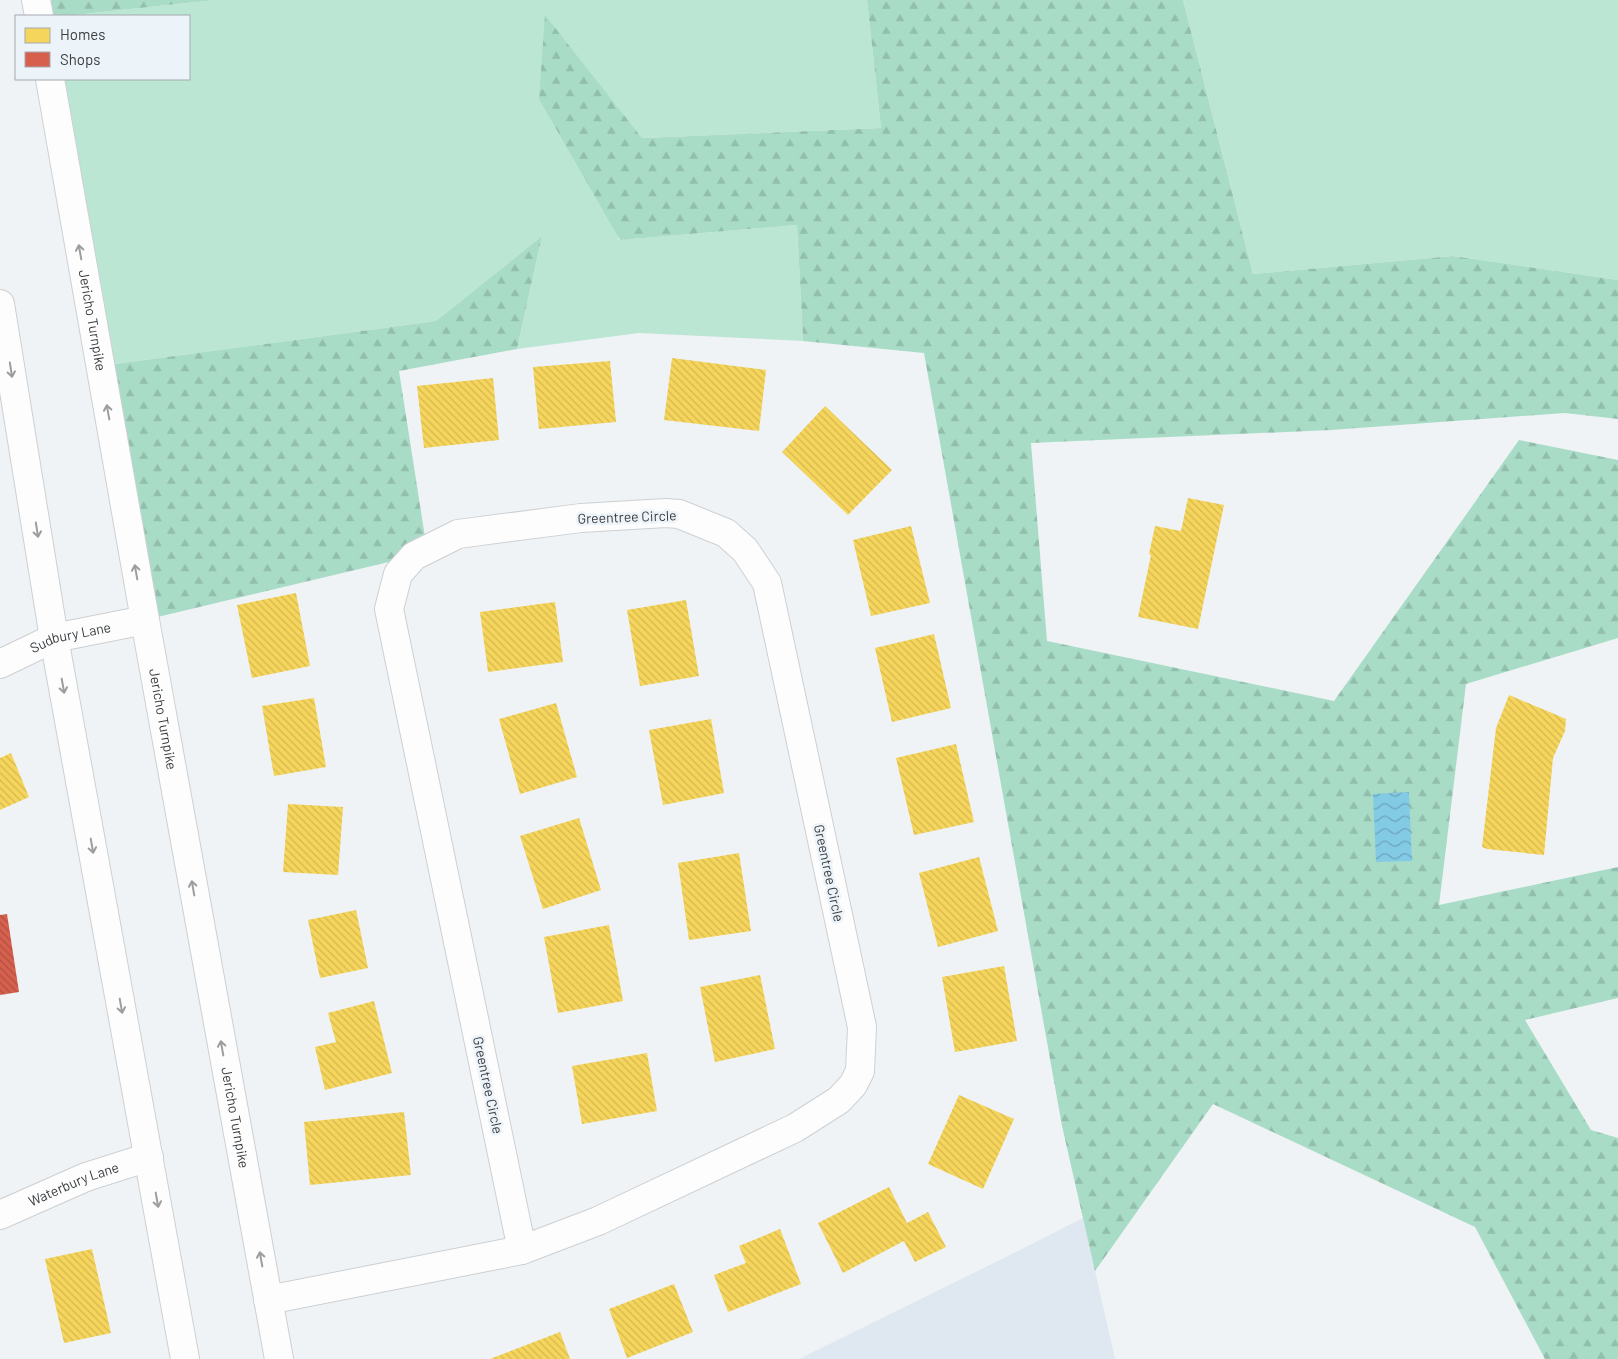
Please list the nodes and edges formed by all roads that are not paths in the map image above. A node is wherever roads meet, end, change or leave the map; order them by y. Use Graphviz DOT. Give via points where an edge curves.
graph roads {
  1 [pos="36,0"];
  2 [pos="38,15"];
  3 [pos="50,80"];
  4 [pos="0,304"];
  5 [pos="144,620"];
  6 [pos="54,638"];
  7 [pos="0,664"];
  8 [pos="149,1158"];
  9 [pos="0,1215"];
  10 [pos="522,1250"];
  11 [pos="268,1300"];
  12 [pos="185,1359"];
  13 [pos="279,1359"];
  1 -- 2 [label="street"];
  5 -- 3 [label="street, Jericho Turnpike, one-way"];
  4 -- 6 [label="street, one-way"];
  5 -- 6 [label="street, Sudbury Lane"];
  11 -- 5 [label="street, Jericho Turnpike, one-way"];
  6 -- 7 [label="street, Sudbury Lane"];
  6 -- 8 [label="street, one-way"];
  8 -- 9 [label="street, Waterbury Lane" via="86,1177"];
  8 -- 12 [label="street, one-way"];
  10 -- 10 [label="street, Greentree Circle" via="598,1222 795,1128 839,1100 853,1085 860,1071 862,1027 767,583 745,550 726,533 679,514 581,518 458,534 414,556 398,574 389,609"];
  10 -- 11 [label="street, Greentree Circle"];
  11 -- 13 [label="street, Jericho Turnpike"];
}
